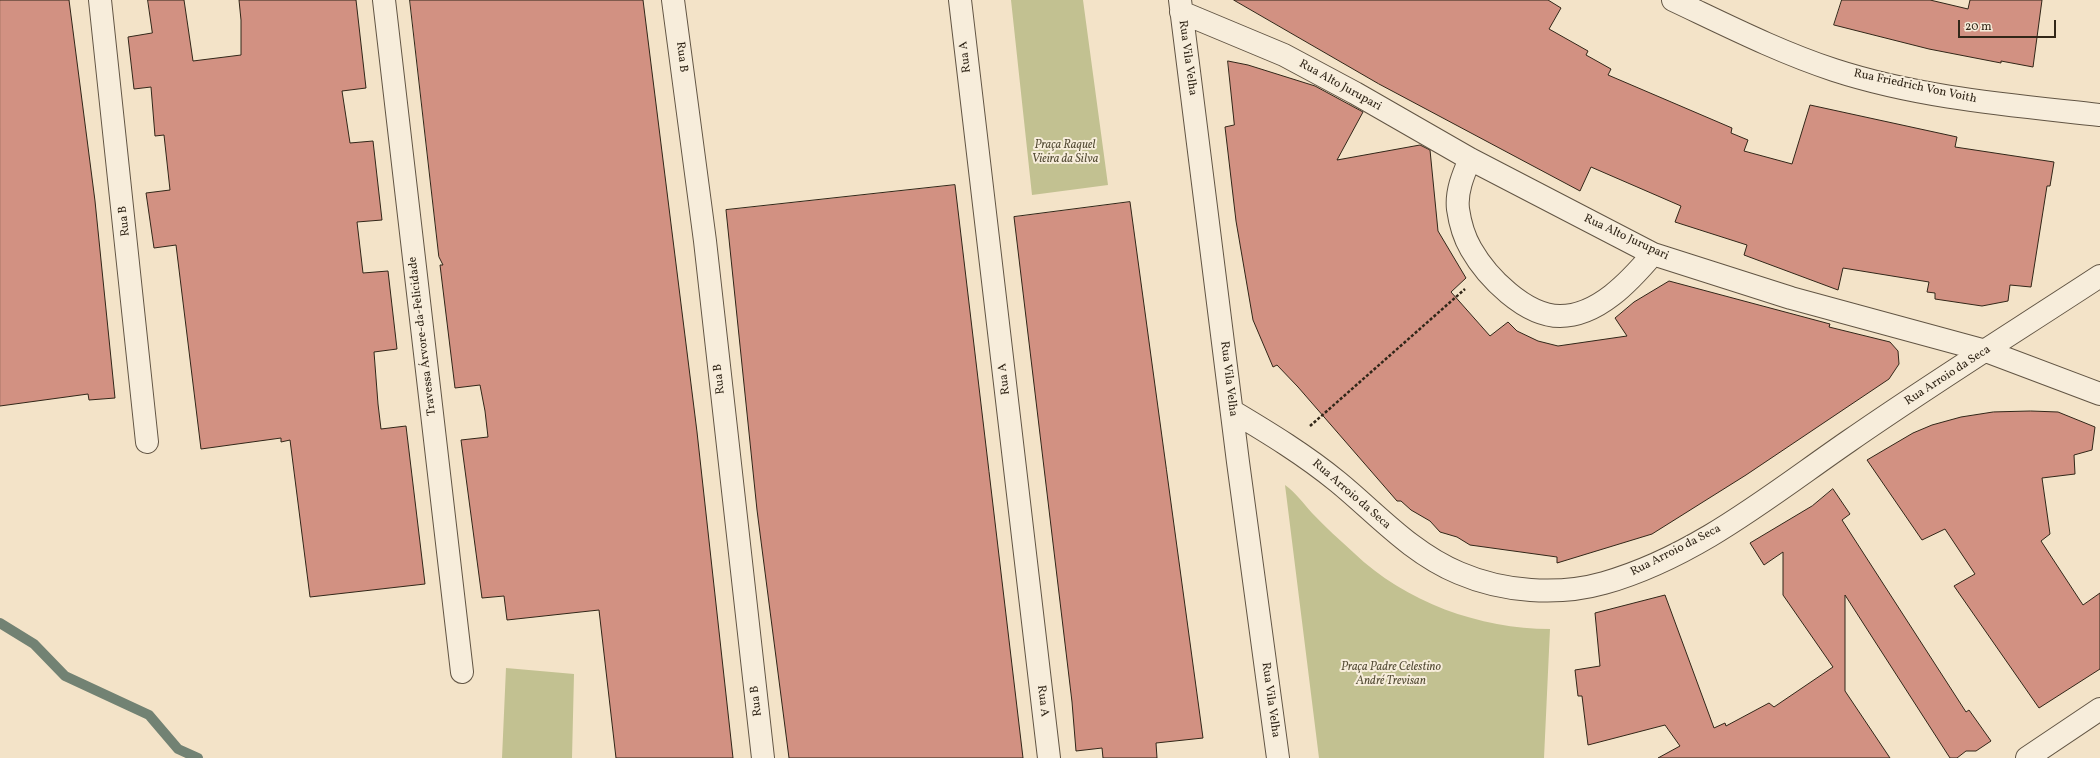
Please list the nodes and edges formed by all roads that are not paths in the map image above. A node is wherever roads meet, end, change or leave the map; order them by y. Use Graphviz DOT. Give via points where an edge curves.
graph roads {
  1 [pos="100,0"];
  2 [pos="384,0"];
  3 [pos="673,0"];
  4 [pos="960,0"];
  5 [pos="1673,0"];
  6 [pos="1180,6"];
  7 [pos="2100,114"];
  8 [pos="1470,159"];
  9 [pos="1653,254"];
  10 [pos="2100,276"];
  11 [pos="1986,351"];
  12 [pos="2100,394"];
  13 [pos="1232,411"];
  14 [pos="148,442"];
  15 [pos="462,672"];
  16 [pos="2100,710"];
  17 [pos="763,758"];
  18 [pos="1049,758"];
  19 [pos="1278,758"];
  20 [pos="2027,758"];
  1 -- 14 [label="street, Rua B"];
  2 -- 15 [label="street, Travessa Árvore-da-Felicidade"];
  3 -- 17 [label="street, Rua B" via="705,241"];
  4 -- 18 [label="street, Rua A"];
  5 -- 7 [label="street, Rua Friedrich Von Voith" via="1757,40 1834,70 1881,83 1990,102"];
  6 -- 8 [label="street, Rua Alto Jurupari" via="1284,55"];
  6 -- 13 [label="street, Rua Vila Velha"];
  8 -- 9 [label="street, Rua Alto Jurupari"];
  8 -- 9 [label="street" via="1460,183 1458,208 1463,232 1486,270 1523,304 1540,314 1560,316 1584,311 1625,285"];
  9 -- 11 [label="street, Rua Alto Jurupari" via="1791,298"];
  10 -- 11 [label="street, Rua Arroio da Seca"];
  11 -- 12 [label="street, Rua Alto Jurupari"];
  11 -- 13 [label="street, Rua Arroio da Seca" via="1849,440 1721,529 1633,573 1603,584 1552,591 1494,584 1459,573 1423,553 1395,533 1338,482 1283,441"];
  13 -- 19 [label="street, Rua Vila Velha"];
  16 -- 20 [label="street"];
}
